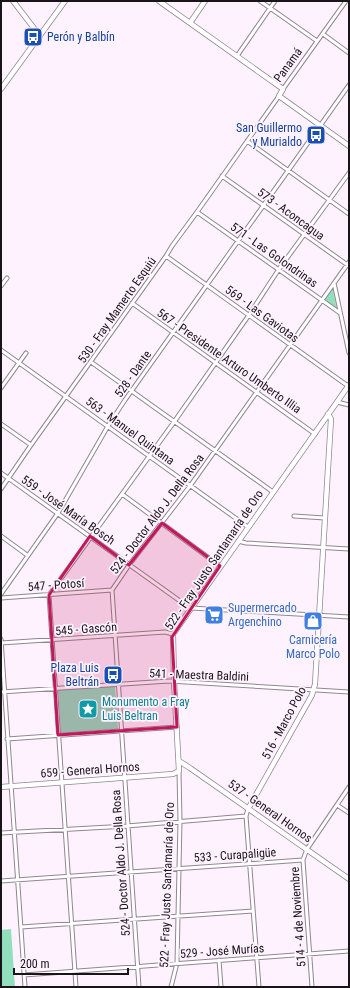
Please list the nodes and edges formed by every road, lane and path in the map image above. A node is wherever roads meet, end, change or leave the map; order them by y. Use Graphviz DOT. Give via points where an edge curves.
graph roads {
  1 [pos="13,1"];
  2 [pos="64,1"];
  3 [pos="159,1"];
  4 [pos="205,1"];
  5 [pos="260,1"];
  6 [pos="275,1"];
  7 [pos="346,1"];
  8 [pos="270,8"];
  9 [pos="190,23"];
  10 [pos="323,34"];
  11 [pos="40,36"];
  12 [pos="317,41"];
  13 [pos="349,53"];
  14 [pos="237,56"];
  15 [pos="349,85"];
  16 [pos="283,88"];
  17 [pos="1,89"];
  18 [pos="278,96"];
  19 [pos="320,126"];
  20 [pos="247,141"];
  21 [pos="349,146"];
  22 [pos="288,170"];
  23 [pos="349,173"];
  24 [pos="222,176"];
  25 [pos="329,200"];
  26 [pos="264,205"];
  27 [pos="197,212"];
  28 [pos="349,214"];
  29 [pos="304,235"];
  30 [pos="238,241"];
  31 [pos="166,256"];
  32 [pos="348,264"];
  33 [pos="279,269"];
  34 [pos="7,278"];
  35 [pos="334,283"];
  36 [pos="207,285"];
  37 [pos="1,286"];
  38 [pos="322,300"];
  39 [pos="132,303"];
  40 [pos="340,313"];
  41 [pos="249,315"];
  42 [pos="173,333"];
  43 [pos="290,345"];
  44 [pos="1,350"];
  45 [pos="26,353"];
  46 [pos="349,353"];
  47 [pos="91,362"];
  48 [pos="19,363"];
  49 [pos="215,363"];
  50 [pos="348,386"];
  51 [pos="1,388"];
  52 [pos="132,391"];
  53 [pos="257,392"];
  54 [pos="66,396"];
  55 [pos="337,402"];
  56 [pos="349,405"];
  57 [pos="328,414"];
  58 [pos="174,422"];
  59 [pos="1,424"];
  60 [pos="108,426"];
  61 [pos="315,434"];
  62 [pos="31,445"];
  63 [pos="215,451"];
  64 [pos="149,456"];
  65 [pos="1,473"];
  66 [pos="8,478"];
  67 [pos="190,486"];
  68 [pos="1,489"];
  69 [pos="273,492"];
  70 [pos="122,494"];
  71 [pos="58,513"];
  72 [pos="294,516"];
  73 [pos="325,518"];
  74 [pos="162,523"];
  75 [pos="248,527"];
  76 [pos="1,536"];
  77 [pos="90,536"];
  78 [pos="238,541"];
  79 [pos="324,548"];
  80 [pos="349,549"];
  81 [pos="27,555"];
  82 [pos="130,564"];
  83 [pos="220,566"];
  84 [pos="112,590"];
  85 [pos="1,594"];
  86 [pos="49,595"];
  87 [pos="1,598"];
  88 [pos="191,608"];
  89 [pos="319,616"];
  90 [pos="349,617"];
  91 [pos="173,634"];
  92 [pos="114,636"];
  93 [pos="1,639"];
  94 [pos="52,640"];
  95 [pos="1,643"];
  96 [pos="174,681"];
  97 [pos="118,684"];
  98 [pos="56,688"];
  99 [pos="314,690"];
  100 [pos="3,692"];
  101 [pos="349,692"];
  102 [pos="176,727"];
  103 [pos="121,731"];
  104 [pos="58,735"];
  105 [pos="7,738"];
  106 [pos="179,761"];
  107 [pos="179,771"];
  108 [pos="124,778"];
  109 [pos="62,782"];
  110 [pos="10,786"];
  111 [pos="1,787"];
  112 [pos="349,787"];
  113 [pos="337,805"];
  114 [pos="248,809"];
  115 [pos="349,813"];
  116 [pos="246,816"];
  117 [pos="180,821"];
  118 [pos="127,826"];
  119 [pos="65,830"];
  120 [pos="14,832"];
  121 [pos="1,834"];
  122 [pos="307,850"];
  123 [pos="303,860"];
  124 [pos="250,863"];
  125 [pos="179,869"];
  126 [pos="131,872"];
  127 [pos="68,876"];
  128 [pos="349,879"];
  129 [pos="17,880"];
  130 [pos="1,881"];
  131 [pos="253,911"];
  132 [pos="178,916"];
  133 [pos="134,919"];
  134 [pos="72,924"];
  135 [pos="21,927"];
  136 [pos="349,951"];
  137 [pos="310,955"];
  138 [pos="257,958"];
  139 [pos="219,960"];
  140 [pos="177,963"];
  141 [pos="137,966"];
  142 [pos="75,971"];
  143 [pos="24,974"];
  144 [pos="25,987"];
  145 [pos="76,987"];
  146 [pos="139,987"];
  147 [pos="171,987"];
  148 [pos="221,987"];
  149 [pos="259,987"];
  150 [pos="312,987"];
  1 -- 11 [label="street"];
  2 -- 11 [label="street"];
  3 -- 9 [label="street"];
  4 -- 9 [label="street"];
  5 -- 8 [label="street"];
  6 -- 8 [label="street"];
  7 -- 10 [label="street, Panamá"];
  8 -- 12 [label="street"];
  8 -- 14 [label="street"];
  9 -- 14 [label="street"];
  10 -- 12 [label="street, Panamá"];
  10 -- 13 [label="street"];
  11 -- 17 [label="street"];
  12 -- 16 [label="street, Panamá"];
  14 -- 16 [label="street"];
  15 -- 19 [label="street, 528 - Dante"];
  16 -- 18 [label="street, Panamá"];
  18 -- 19 [label="street"];
  18 -- 20 [label="street, Panamá"];
  19 -- 21 [label="street"];
  19 -- 22 [label="street, 528 - Dante"];
  20 -- 22 [label="street"];
  20 -- 24 [label="street, 530 - Fray Mamerto Esquiú"];
  22 -- 25 [label="street"];
  22 -- 26 [label="street, 528 - Dante"];
  23 -- 25 [label="street"];
  24 -- 26 [label="street, 573 - Aconcagua"];
  24 -- 27 [label="street, 530 - Fray Mamerto Esquiú"];
  25 -- 28 [label="street"];
  25 -- 29 [label="street"];
  26 -- 29 [label="street, 573 - Aconcagua"];
  26 -- 30 [label="street, 528 - Dante"];
  27 -- 30 [label="street, 571 - Las Golondrinas"];
  27 -- 31 [label="street, 530 - Fray Mamerto Esquiú"];
  29 -- 32 [label="street, 573 - Aconcagua"];
  29 -- 33 [label="street"];
  30 -- 33 [label="street, 571 - Las Golondrinas"];
  30 -- 36 [label="street, 528 - Dante"];
  31 -- 36 [label="street, 569 - Las Gaviotas"];
  31 -- 39 [label="street, 530 - Fray Mamerto Esquiú"];
  32 -- 35 [label="street, 524 - Doctor Aldo J. Della Rosa"];
  33 -- 38 [label="street, 571 - Las Golondrinas"];
  33 -- 41 [label="street"];
  34 -- 37 [label="street"];
  35 -- 38 [label="street, 524 - Doctor Aldo J. Della Rosa"];
  35 -- 40 [label="street, 571 - Las Golondrinas"];
  36 -- 41 [label="street, 569 - Las Gaviotas"];
  36 -- 42 [label="street, 528 - Dante"];
  38 -- 40 [label="street, 571 - Las Golondrinas"];
  38 -- 43 [label="street, 524 - Doctor Aldo J. Della Rosa"];
  39 -- 42 [label="street, 567 - Presidente Arturo Umberto Illia"];
  39 -- 47 [label="street, 530 - Fray Mamerto Esquiú"];
  40 -- 46 [label="street, 571 - Las Golondrinas"];
  41 -- 43 [label="street, 569 - Las Gaviotas"];
  41 -- 49 [label="street"];
  42 -- 49 [label="street, 567 - Presidente Arturo Umberto Illia"];
  42 -- 52 [label="street, 528 - Dante"];
  43 -- 50 [label="street, 569 - Las Gaviotas"];
  43 -- 53 [label="street, 524 - Doctor Aldo J. Della Rosa"];
  44 -- 48 [label="street, 563 - Manuel Quintana"];
  45 -- 48 [label="street"];
  47 -- 52 [label="street"];
  47 -- 54 [label="street, 530 - Fray Mamerto Esquiú"];
  48 -- 51 [label="street"];
  48 -- 54 [label="street, 563 - Manuel Quintana"];
  49 -- 53 [label="street, 567 - Presidente Arturo Umberto Illia"];
  49 -- 58 [label="street"];
  50 -- 55 [label="street, 522 - Fray Justo Santamaría de Oro"];
  52 -- 58 [label="street"];
  52 -- 60 [label="street, 528 - Dante"];
  53 -- 61 [label="street, 567 - Presidente Arturo Umberto Illia"];
  53 -- 63 [label="street, 524 - Doctor Aldo J. Della Rosa"];
  54 -- 60 [label="street, 563 - Manuel Quintana"];
  54 -- 62 [label="street, 530 - Fray Mamerto Esquiú"];
  55 -- 56 [label="street"];
  55 -- 57 [label="street, 522 - Fray Justo Santamaría de Oro"];
  57 -- 61 [label="street, 522 - Fray Justo Santamaría de Oro"];
  57 -- 73 [label="street, 516 - Marco Polo" via="330,419"];
  58 -- 63 [label="street"];
  58 -- 64 [label="street"];
  59 -- 62 [label="street"];
  60 -- 64 [label="street, 563 - Manuel Quintana"];
  60 -- 71 [label="street, 528 - Dante"];
  61 -- 69 [label="street, 522 - Fray Justo Santamaría de Oro"];
  62 -- 66 [label="street, 530 - Fray Mamerto Esquiú"];
  63 -- 67 [label="street, 524 - Doctor Aldo J. Della Rosa"];
  63 -- 69 [label="street"];
  64 -- 67 [label="street, 563 - Manuel Quintana"];
  64 -- 70 [label="street"];
  65 -- 66 [label="street, 559 - José María Bosch"];
  66 -- 68 [label="street, 530 - Fray Mamerto Esquiú"];
  66 -- 71 [label="street, 559 - José María Bosch"];
  67 -- 74 [label="street, 524 - Doctor Aldo J. Della Rosa"];
  67 -- 75 [label="street, 563 - Manuel Quintana"];
  69 -- 75 [label="street, 522 - Fray Justo Santamaría de Oro"];
  70 -- 74 [label="street"];
  70 -- 77 [label="street"];
  71 -- 77 [label="street, 559 - José María Bosch"];
  71 -- 81 [label="street, 528 - Dante"];
  72 -- 73 [label="street"];
  73 -- 79 [label="street, 516 - Marco Polo"];
  74 -- 82 [label="street, 524 - Doctor Aldo J. Della Rosa"];
  74 -- 83 [label="street"];
  75 -- 78 [label="street, 522 - Fray Justo Santamaría de Oro"];
  76 -- 81 [label="street"];
  77 -- 82 [label="street, 559 - José María Bosch"];
  77 -- 86 [label="street"];
  78 -- 79 [label="street"];
  78 -- 83 [label="street, 522 - Fray Justo Santamaría de Oro"];
  79 -- 80 [label="street"];
  79 -- 89 [label="street, 516 - Marco Polo"];
  81 -- 85 [label="street, 528 - Dante"];
  82 -- 84 [label="street, 524 - Doctor Aldo J. Della Rosa"];
  82 -- 88 [label="street, 559 - José María Bosch"];
  83 -- 88 [label="street, 522 - Fray Justo Santamaría de Oro"];
  84 -- 86 [label="street, 547 - Potosí"];
  84 -- 92 [label="street, 524 - Doctor Aldo J. Della Rosa"];
  86 -- 87 [label="street, 547 - Potosí"];
  86 -- 94 [label="street"];
  88 -- 89 [label="street"];
  88 -- 91 [label="street, 522 - Fray Justo Santamaría de Oro"];
  89 -- 90 [label="street"];
  89 -- 99 [label="street, 516 - Marco Polo"];
  91 -- 92 [label="street, 545 - Gascón" via="165,632"];
  91 -- 96 [label="street, 522 - Fray Justo Santamaría de Oro"];
  92 -- 94 [label="street, 545 - Gascón"];
  92 -- 97 [label="street, 524 - Doctor Aldo J. Della Rosa"];
  93 -- 95 [label="street"];
  94 -- 95 [label="street, 545 - Gascón"];
  94 -- 98 [label="street"];
  95 -- 100 [label="street"];
  96 -- 97 [label="street, 541 - Maestra Baldini"];
  96 -- 99 [label="street, 541 - Maestra Baldini"];
  96 -- 102 [label="street, 522 - Fray Justo Santamaría de Oro"];
  97 -- 98 [label="street, 541 - Maestra Baldini"];
  97 -- 103 [label="street, 524 - Doctor Aldo J. Della Rosa"];
  98 -- 100 [label="street, 541 - Maestra Baldini"];
  98 -- 104 [label="street"];
  99 -- 101 [label="street, 541 - Maestra Baldini"];
  99 -- 114 [label="street, 516 - Marco Polo"];
  100 -- 105 [label="street"];
  102 -- 103 [label="street"];
  102 -- 106 [label="street, 522 - Fray Justo Santamaría de Oro"];
  103 -- 104 [label="street"];
  103 -- 108 [label="street, 524 - Doctor Aldo J. Della Rosa"];
  104 -- 105 [label="street"];
  104 -- 109 [label="street"];
  105 -- 110 [label="street"];
  106 -- 107 [label="street, 522 - Fray Justo Santamaría de Oro"];
  106 -- 114 [label="street, 537 - General Hornos"];
  107 -- 108 [label="street, 659 - General Hornos" via="173,774"];
  107 -- 117 [label="street, 522 - Fray Justo Santamaría de Oro"];
  108 -- 109 [label="street, 659 - General Hornos"];
  108 -- 118 [label="street, 524 - Doctor Aldo J. Della Rosa"];
  109 -- 110 [label="street, 659 - General Hornos"];
  109 -- 119 [label="street"];
  110 -- 111 [label="street, 659 - General Hornos"];
  110 -- 120 [label="street"];
  112 -- 113 [label="street, 514 - 4 de Noviembre"];
  113 -- 115 [label="street"];
  113 -- 122 [label="street, 514 - 4 de Noviembre"];
  114 -- 116 [label="street, 516 - Marco Polo"];
  114 -- 122 [label="street, 537 - General Hornos"];
  116 -- 117 [label="street"];
  116 -- 124 [label="street, 516 - Marco Polo"];
  117 -- 118 [label="street"];
  117 -- 125 [label="street, 522 - Fray Justo Santamaría de Oro"];
  118 -- 119 [label="street"];
  118 -- 126 [label="street, 524 - Doctor Aldo J. Della Rosa"];
  119 -- 120 [label="street"];
  119 -- 127 [label="street"];
  120 -- 121 [label="street"];
  120 -- 129 [label="street"];
  122 -- 123 [label="street, 514 - 4 de Noviembre"];
  122 -- 128 [label="street, 537 - General Hornos"];
  123 -- 124 [label="street, 533 - Curapaligüe"];
  123 -- 137 [label="street, 514 - 4 de Noviembre"];
  124 -- 125 [label="street, 533 - Curapaligüe"];
  124 -- 131 [label="street, 516 - Marco Polo"];
  125 -- 126 [label="street, 533 - Curapaligüe"];
  125 -- 132 [label="street, 522 - Fray Justo Santamaría de Oro"];
  126 -- 127 [label="street, 533 - Curapaligüe"];
  126 -- 133 [label="street, 524 - Doctor Aldo J. Della Rosa"];
  127 -- 129 [label="street, 533 - Curapaligüe"];
  127 -- 134 [label="street"];
  129 -- 130 [label="street, 533 - Curapaligüe"];
  129 -- 135 [label="street"];
  131 -- 132 [label="street"];
  131 -- 138 [label="street, 516 - Marco Polo"];
  132 -- 133 [label="street"];
  132 -- 140 [label="street, 522 - Fray Justo Santamaría de Oro"];
  133 -- 134 [label="street"];
  133 -- 141 [label="street, 524 - Doctor Aldo J. Della Rosa"];
  134 -- 135 [label="street"];
  134 -- 142 [label="street"];
  135 -- 143 [label="street"];
  136 -- 137 [label="street, 529 - José Murías"];
  137 -- 138 [label="street, 529 - José Murías"];
  137 -- 150 [label="street, 514 - 4 de Noviembre"];
  138 -- 139 [label="street, 529 - José Murías"];
  138 -- 149 [label="street, 516 - Marco Polo"];
  139 -- 140 [label="street, 529 - José Murías"];
  139 -- 148 [label="street"];
  140 -- 141 [label="street, 529 - José Murías"];
  140 -- 147 [label="street, 522 - Fray Justo Santamaría de Oro"];
  141 -- 142 [label="street, 529 - José Murías"];
  141 -- 146 [label="street, 524 - Doctor Aldo J. Della Rosa"];
  142 -- 143 [label="street, 529 - José Murías"];
  142 -- 145 [label="street"];
  143 -- 144 [label="street"];
}
